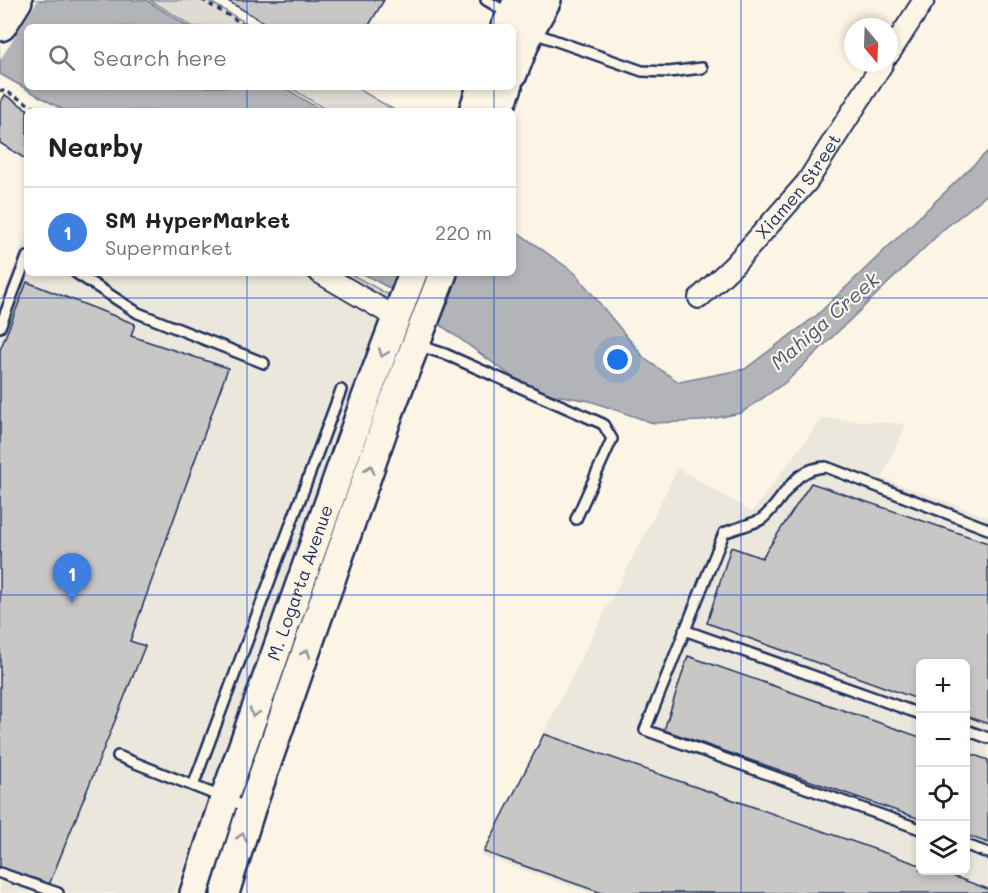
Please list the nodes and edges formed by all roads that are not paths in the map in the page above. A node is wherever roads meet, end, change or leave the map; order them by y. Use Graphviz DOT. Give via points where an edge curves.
graph roads {
  1 [pos="15,0"];
  2 [pos="486,0"];
  3 [pos="546,0"];
  4 [pos="924,0"];
  5 [pos="516,18"];
  6 [pos="0,24"];
  7 [pos="898,40"];
  8 [pos="702,68"];
  9 [pos="877,72"];
  10 [pos="481,90"];
  11 [pos="507,90"];
  12 [pos="474,108"];
  13 [pos="500,108"];
  14 [pos="24,265"];
  15 [pos="81,276"];
  16 [pos="326,276"];
  17 [pos="412,276"];
  18 [pos="442,276"];
  19 [pos="699,298"];
  20 [pos="399,312"];
  21 [pos="0,327"];
  22 [pos="416,345"];
  23 [pos="264,363"];
  24 [pos="341,390"];
  25 [pos="576,519"];
  26 [pos="988,529"];
  27 [pos="684,630"];
  28 [pos="918,713"];
  29 [pos="970,731"];
  30 [pos="988,738"];
  31 [pos="118,756"];
  32 [pos="193,786"];
  33 [pos="224,799"];
  34 [pos="251,809"];
  35 [pos="916,827"];
  36 [pos="970,846"];
  37 [pos="988,853"];
  38 [pos="0,873"];
  39 [pos="58,893"];
  40 [pos="194,893"];
  41 [pos="225,893"];
  1 -- 6 [label="highway"];
  2 -- 5 [label="lane"];
  3 -- 5 [label="main road"];
  4 -- 7 [label="street"];
  5 -- 8 [label="lane" via="642,71"];
  9 -- 19 [label="street, Xiamen Street" via="807,182 734,265"];
  10 -- 12 [label="main road"];
  11 -- 13 [label="main road"];
  14 -- 21 [label="lane"];
  15 -- 23 [label="lane" via="138,313"];
  16 -- 20 [label="street"];
  17 -- 20 [label="main road, M. Logarta Avenue"];
  18 -- 22 [label="main road, M. Logarta Avenue"];
  20 -- 33 [label="main road, M. Logarta Avenue, one-way" via="364,400"];
  22 -- 25 [label="lane" via="603,424 612,439"];
  34 -- 22 [label="main road, M. Logarta Avenue, one-way"];
  24 -- 32 [label="lane"];
  26 -- 27 [label="lane" via="826,467 814,467 802,473 762,520 724,533"];
  27 -- 28 [label="lane"];
  27 -- 35 [label="lane" via="645,730"];
  29 -- 30 [label="lane"];
  31 -- 32 [label="lane"];
  32 -- 33 [label="lane"];
  33 -- 34 [label="lane"];
  33 -- 40 [label="main road, M. Logarta Avenue"];
  41 -- 34 [label="main road, M. Logarta Avenue, one-way"];
  36 -- 37 [label="lane"];
  38 -- 39 [label="lane"];
}
